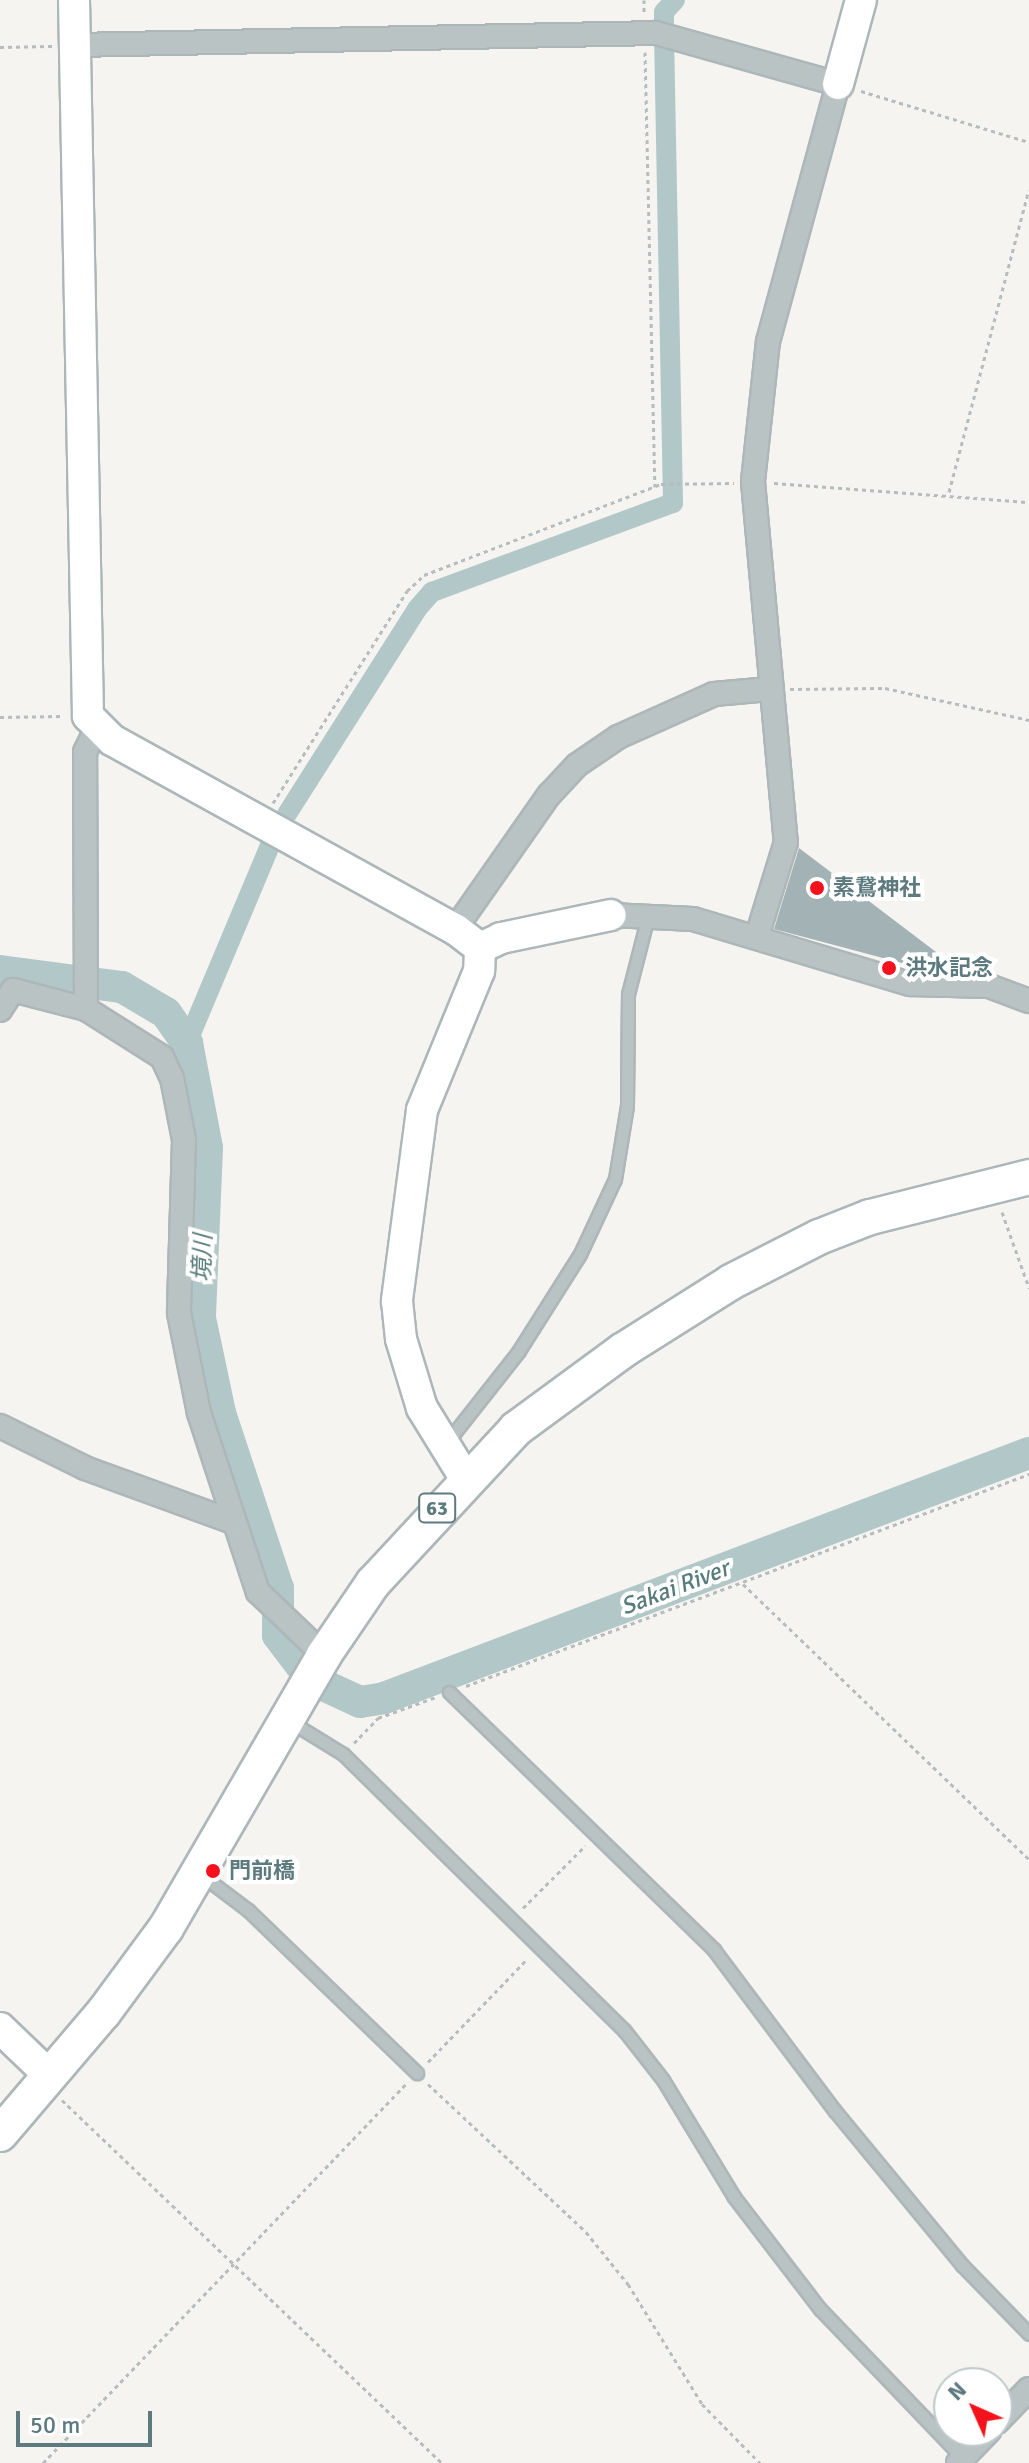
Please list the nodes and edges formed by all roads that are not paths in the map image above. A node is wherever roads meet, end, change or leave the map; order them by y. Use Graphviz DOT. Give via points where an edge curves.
graph roads {
  1 [pos="74,0"];
  2 [pos="861,0"];
  3 [pos="75,45"];
  4 [pos="838,84"];
  5 [pos="770,689"];
  6 [pos="92,722"];
  7 [pos="611,915"];
  8 [pos="648,916"];
  9 [pos="455,929"];
  10 [pos="757,936"];
  11 [pos="480,948"];
  12 [pos="1029,1001"];
  13 [pos="86,1002"];
  14 [pos="0,1010"];
  15 [pos="1029,1177"];
  16 [pos="0,1426"];
  17 [pos="444,1446"];
  18 [pos="465,1478"];
  19 [pos="233,1522"];
  20 [pos="324,1655"];
  21 [pos="449,1692"];
  22 [pos="287,1720"];
  23 [pos="200,1874"];
  24 [pos="0,2028"];
  25 [pos="417,2073"];
  26 [pos="50,2076"];
  27 [pos="0,2134"];
  28 [pos="1029,2334"];
  29 [pos="1029,2389"];
  30 [pos="1013,2406"];
  31 [pos="960,2461"];
  1 -- 3 [label="street"];
  2 -- 4 [label="street"];
  3 -- 4 [label="street" via="675,36"];
  3 -- 6 [label="street"];
  4 -- 5 [label="street" via="768,341 753,482"];
  5 -- 9 [label="street" via="714,694 618,737 577,765 549,795"];
  5 -- 10 [label="street" via="786,842"];
  6 -- 9 [label="street"];
  6 -- 13 [label="street" via="85,752"];
  7 -- 8 [label="street"];
  7 -- 11 [label="street" via="501,938"];
  8 -- 10 [label="street" via="693,919"];
  8 -- 17 [label="lane" via="628,994 627,1106 615,1179 580,1254 518,1352"];
  9 -- 11 [label="street"];
  10 -- 12 [label="street" via="910,984 989,986"];
  11 -- 17 [label="street" via="479,971 422,1110 398,1265 399,1326 410,1376"];
  13 -- 14 [label="street" via="13,990"];
  13 -- 19 [label="street" via="162,1057 172,1078 184,1140 179,1313 185,1355"];
  15 -- 18 [label="main road, 63" via="870,1217 731,1282 545,1406"];
  16 -- 19 [label="street" via="85,1468"];
  17 -- 18 [label="street"];
  18 -- 20 [label="main road, 63" via="389,1562"];
  19 -- 20 [label="street" via="258,1592"];
  20 -- 22 [label="main road, 63"];
  21 -- 28 [label="lane" via="714,1950 835,2111 962,2265"];
  22 -- 23 [label="main road, 63"];
  22 -- 31 [label="lane" via="343,1754 624,2030 663,2080 734,2197 820,2309"];
  23 -- 25 [label="lane" via="248,1910"];
  23 -- 26 [label="main road, 63" via="136,1971"];
  24 -- 26 [label="street"];
  26 -- 27 [label="main road, 63"];
  29 -- 30 [label="street"];
}
